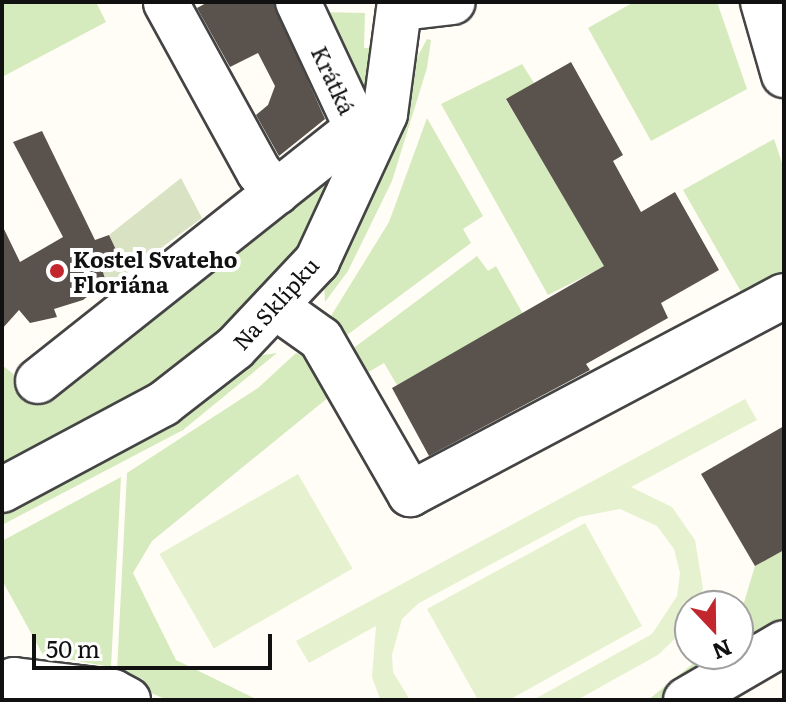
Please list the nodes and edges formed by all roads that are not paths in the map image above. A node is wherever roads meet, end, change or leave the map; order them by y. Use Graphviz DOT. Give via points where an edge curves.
graph roads {
  1 [pos="298,2"];
  2 [pos="453,2"];
  3 [pos="763,2"];
  4 [pos="166,3"];
  5 [pos="401,5"];
  6 [pos="784,75"];
  7 [pos="371,121"];
  8 [pos="277,192"];
  9 [pos="784,296"];
  10 [pos="276,307"];
  11 [pos="38,381"];
  12 [pos="2,490"];
  13 [pos="784,643"];
  14 [pos="6,674"];
  15 [pos="128,700"];
  16 [pos="686,700"];
  1 -- 7 [label="street, Krátká"];
  2 -- 5 [label="street"];
  3 -- 6 [label="street"];
  4 -- 8 [label="street" via="259,172"];
  5 -- 7 [label="street, Na Sklípku"];
  7 -- 8 [label="street"];
  7 -- 10 [label="street, Na Sklípku" via="317,261"];
  8 -- 11 [label="street"];
  9 -- 10 [label="street" via="410,494 321,339"];
  10 -- 12 [label="street, Na Sklípku" via="235,348 163,404"];
  13 -- 16 [label="street"];
  14 -- 15 [label="street" via="113,692"];
}
